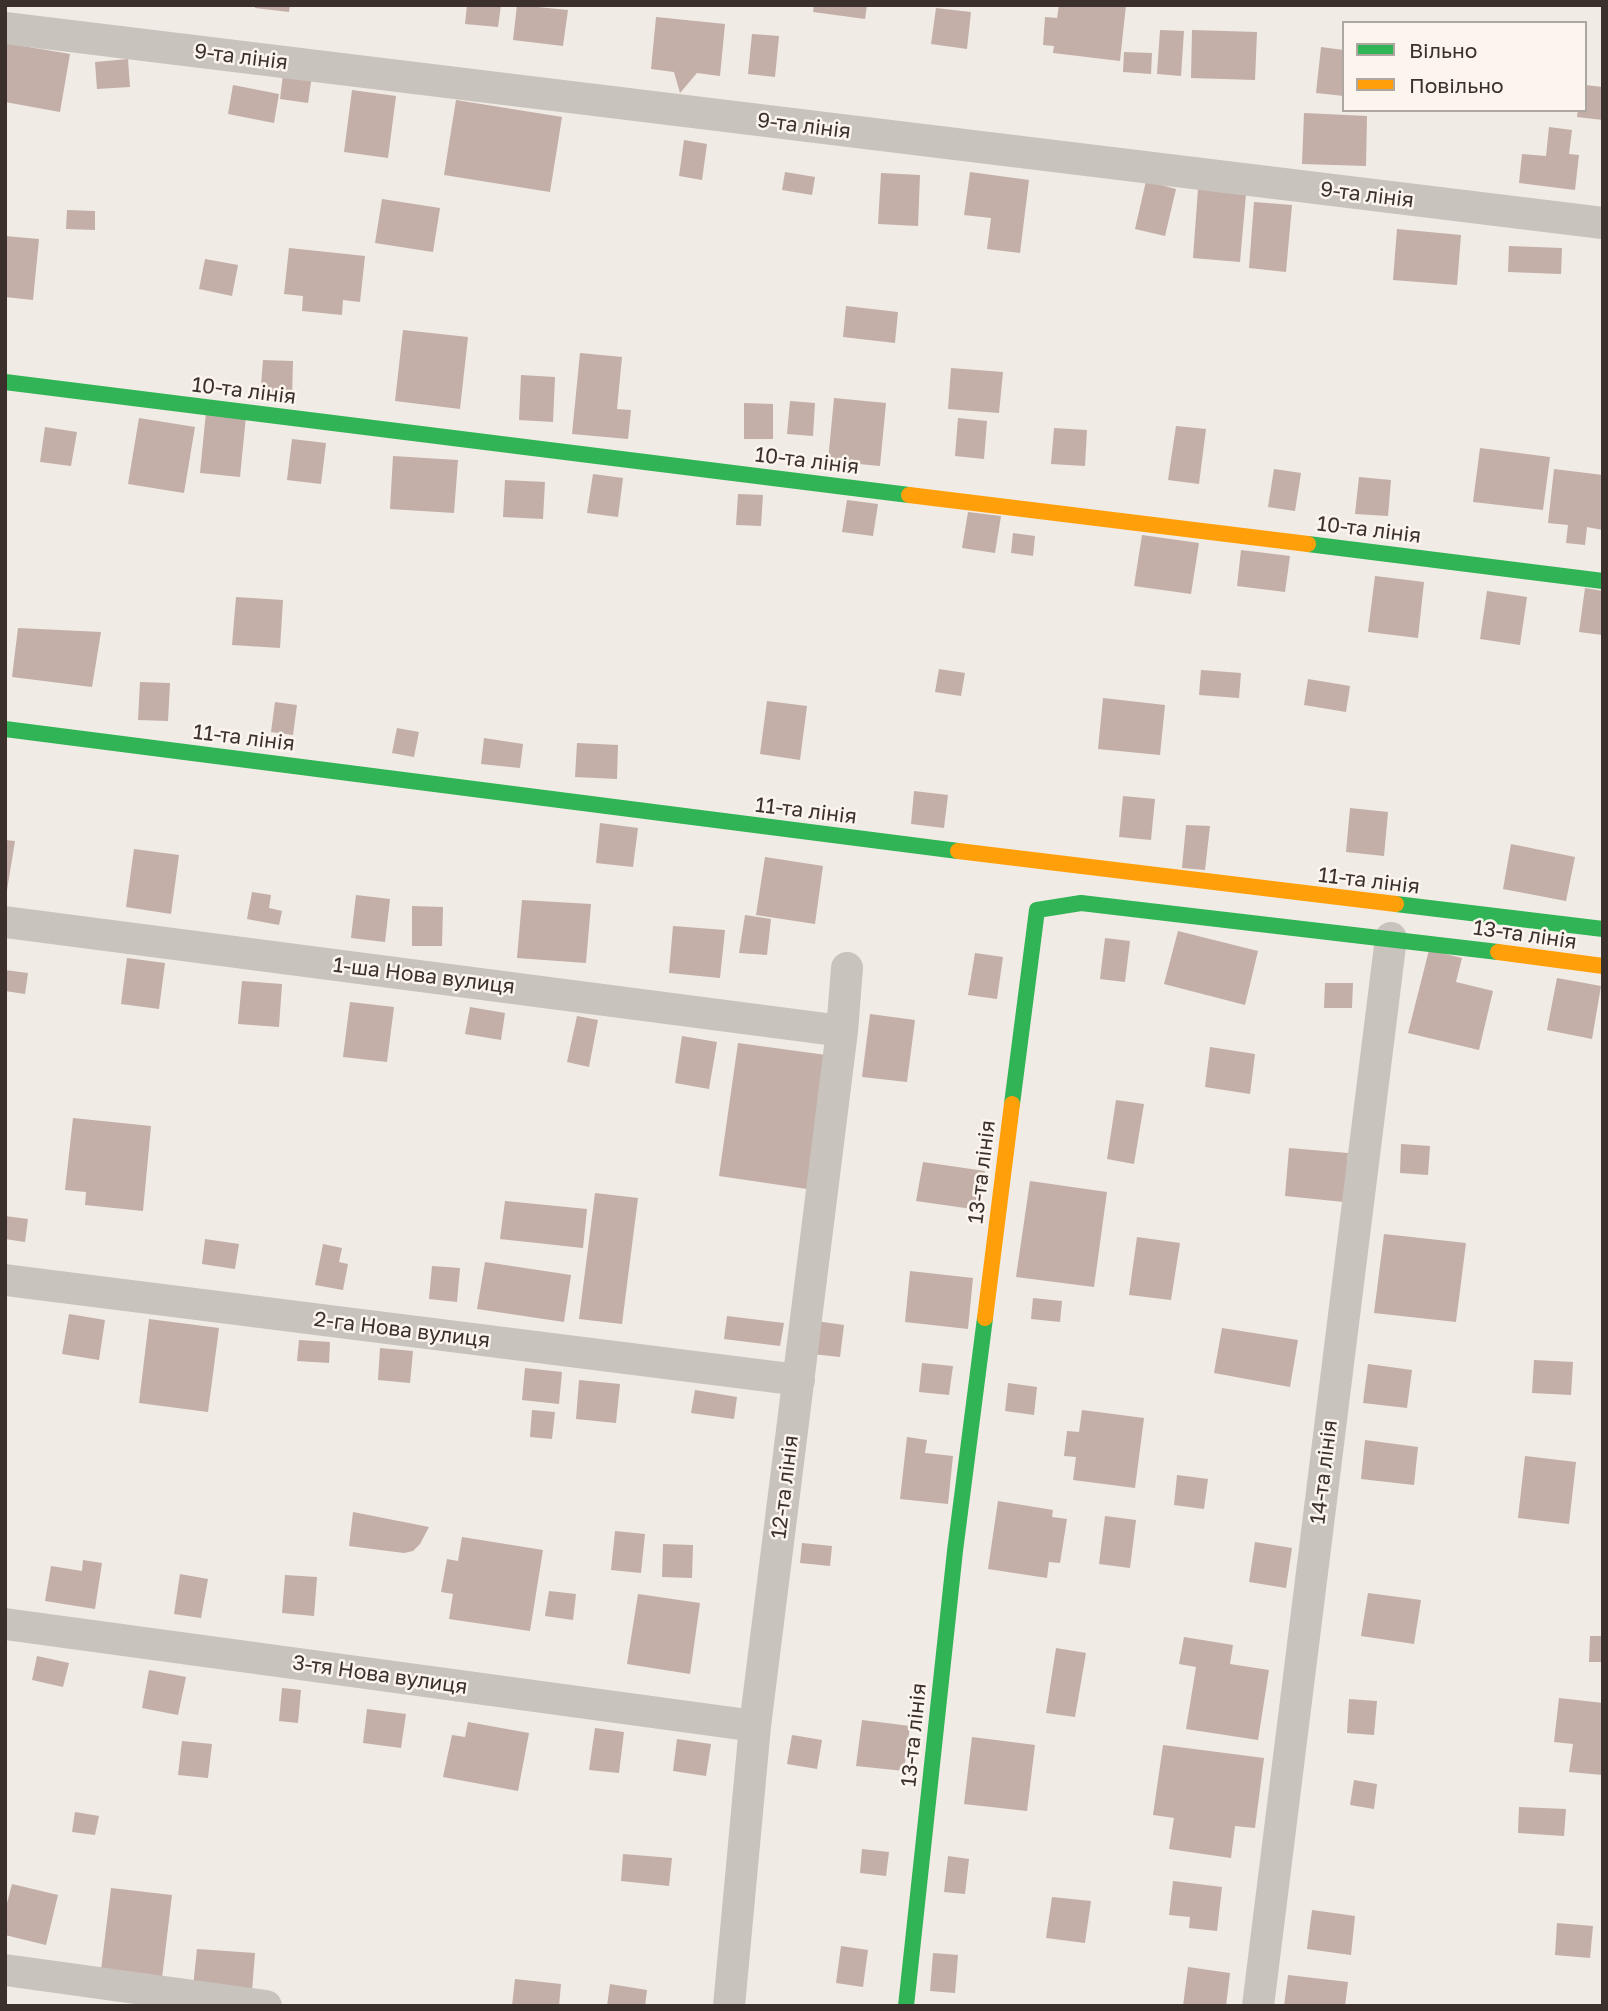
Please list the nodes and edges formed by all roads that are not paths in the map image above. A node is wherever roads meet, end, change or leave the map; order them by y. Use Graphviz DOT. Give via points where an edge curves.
graph roads {
  1 [pos="5,29"];
  2 [pos="1603,223"];
  3 [pos="5,382"];
  4 [pos="1603,580"];
  5 [pos="5,729"];
  6 [pos="5,922"];
  7 [pos="1603,929"];
  8 [pos="1391,938"];
  9 [pos="1603,966"];
  10 [pos="847,968"];
  11 [pos="842,1031"];
  12 [pos="5,1280"];
  13 [pos="799,1380"];
  14 [pos="5,1624"];
  15 [pos="755,1726"];
  16 [pos="5,1970"];
  17 [pos="266,2006"];
  18 [pos="729,2006"];
  19 [pos="906,2006"];
  20 [pos="1258,2006"];
  1 -- 2 [label="street, 9-та лінія"];
  3 -- 4 [label="street, 10-та лінія"];
  5 -- 7 [label="street, 11-та лінія"];
  6 -- 11 [label="street, 1-ша Нова вулиця"];
  8 -- 9 [label="street, 13-та лінія"];
  8 -- 19 [label="street, 13-та лінія" via="1081,903 1037,910 955,1550"];
  8 -- 20 [label="street, 14-та лінія"];
  10 -- 11 [label="street, 12-та лінія"];
  11 -- 13 [label="street, 12-та лінія"];
  12 -- 13 [label="street, 2-га Нова вулиця"];
  13 -- 15 [label="street, 12-та лінія"];
  14 -- 15 [label="street, 3-тя Нова вулиця"];
  15 -- 18 [label="street, 12-та лінія"];
  16 -- 17 [label="street"];
}
